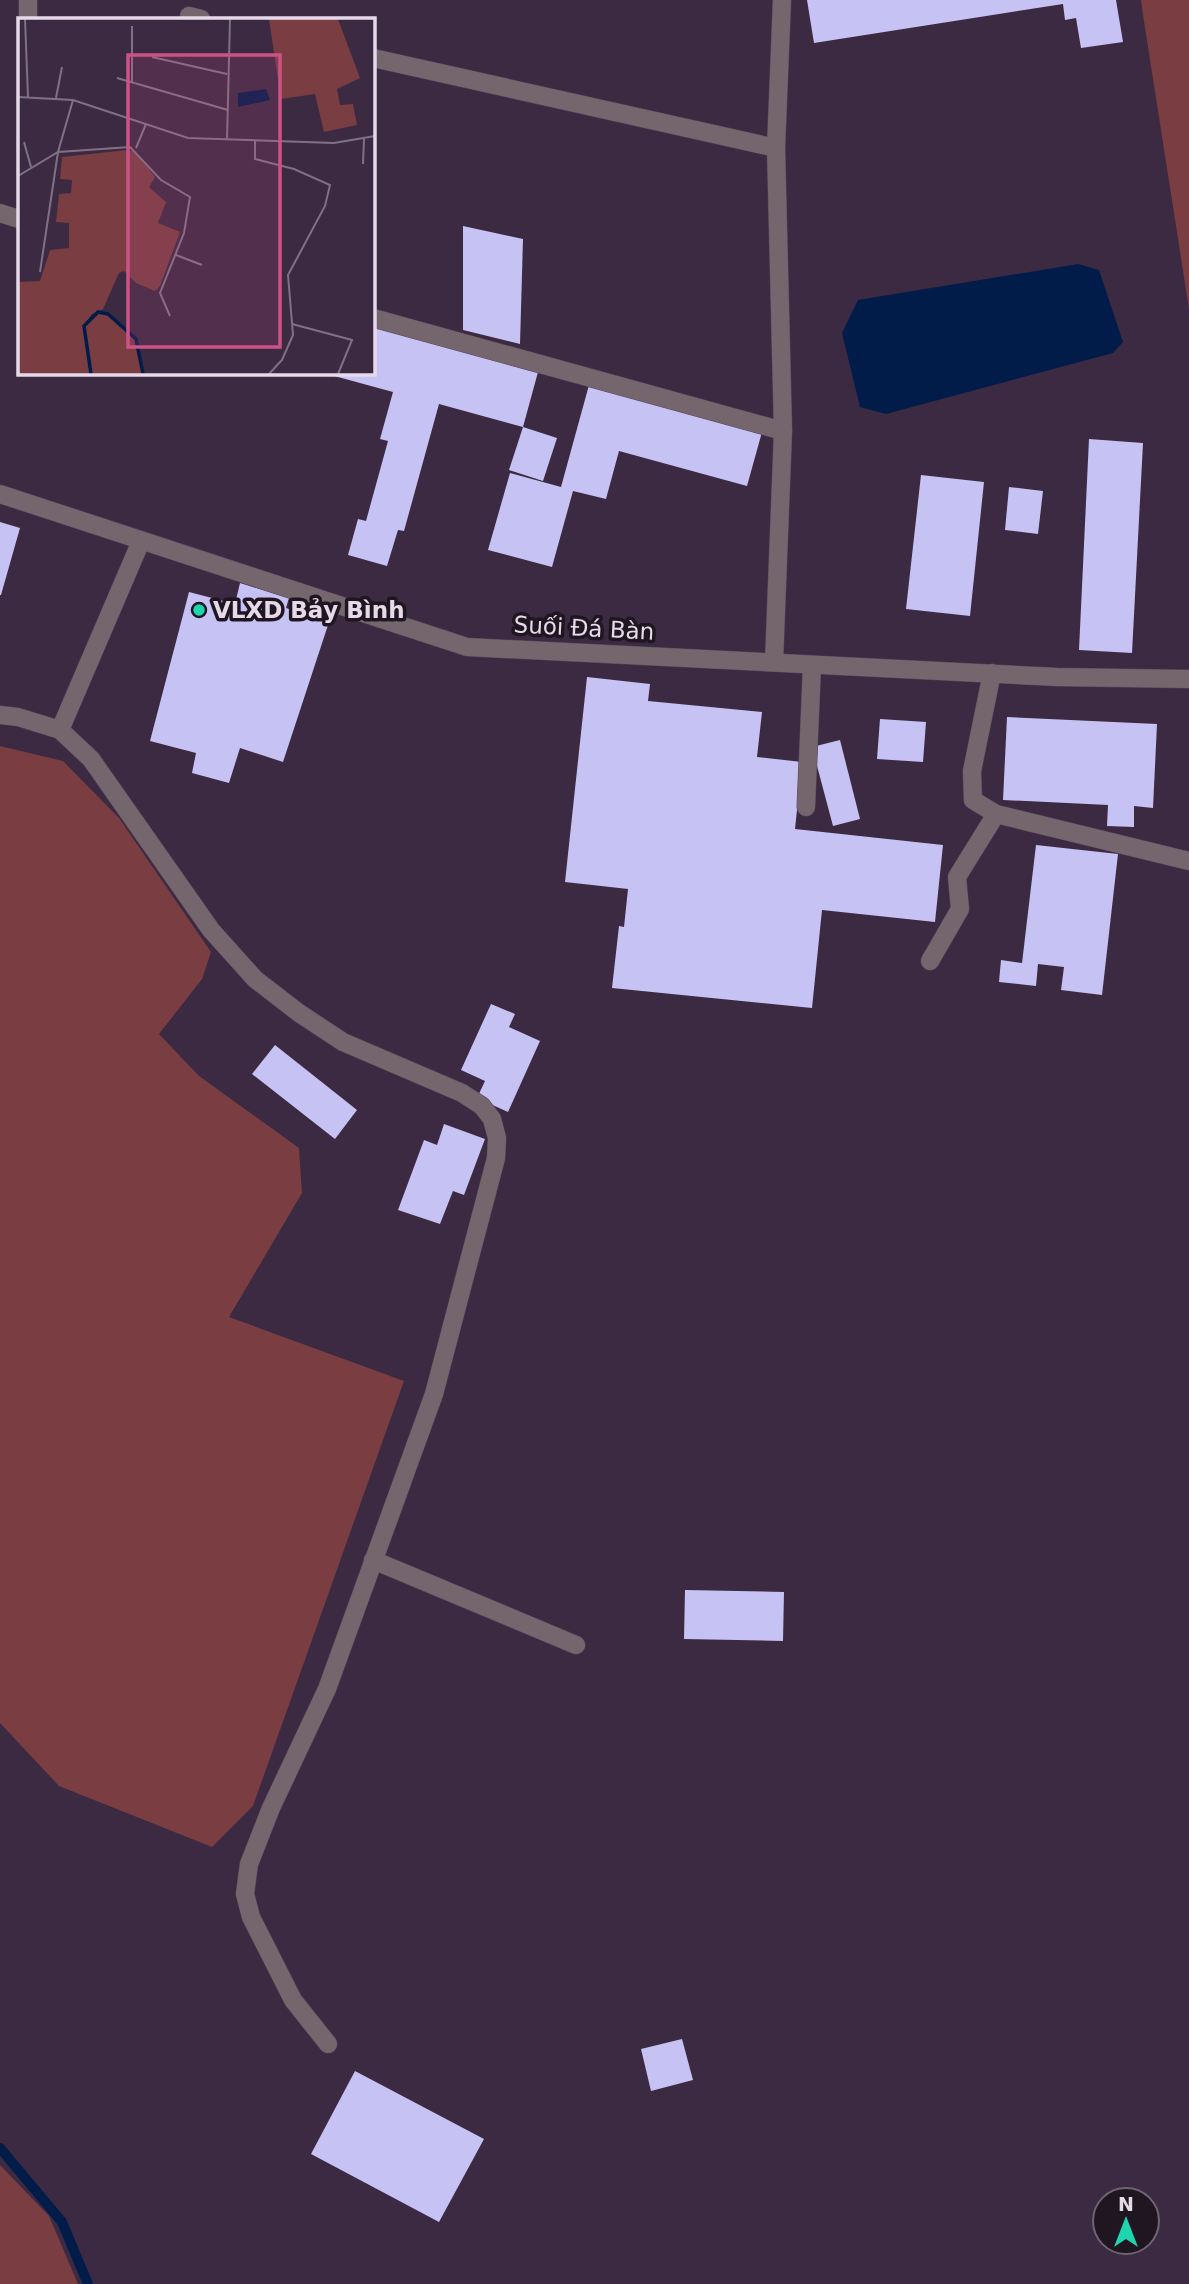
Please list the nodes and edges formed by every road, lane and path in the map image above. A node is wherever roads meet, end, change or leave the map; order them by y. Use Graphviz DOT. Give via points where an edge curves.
graph roads {
  1 [pos="28,0"];
  2 [pos="782,0"];
  3 [pos="27,18"];
  4 [pos="374,58"];
  5 [pos="776,148"];
  6 [pos="0,213"];
  7 [pos="18,219"];
  8 [pos="374,317"];
  9 [pos="783,431"];
  10 [pos="0,494"];
  11 [pos="141,541"];
  12 [pos="774,662"];
  13 [pos="813,666"];
  14 [pos="992,673"];
  15 [pos="1189,679"];
  16 [pos="0,715"];
  17 [pos="60,730"];
  18 [pos="806,807"];
  19 [pos="996,814"];
  20 [pos="1189,861"];
  21 [pos="930,961"];
  22 [pos="373,1560"];
  23 [pos="576,1645"];
  24 [pos="328,2044"];
  1 -- 3 [label="street"];
  2 -- 5 [label="street"];
  4 -- 5 [label="street"];
  5 -- 9 [label="street"];
  6 -- 7 [label="street"];
  8 -- 9 [label="street"];
  9 -- 12 [label="street"];
  10 -- 11 [label="street, Suối Đá Bàn"];
  11 -- 12 [label="street, Suối Đá Bàn" via="467,647"];
  11 -- 17 [label="street"];
  12 -- 13 [label="street, Suối Đá Bàn"];
  13 -- 14 [label="street, Suối Đá Bàn"];
  13 -- 18 [label="street"];
  14 -- 15 [label="street, Suối Đá Bàn"];
  14 -- 19 [label="street" via="972,771 973,800"];
  16 -- 17 [label="street"];
  17 -- 22 [label="street" via="91,759 211,930 255,979 343,1042 462,1093 492,1119 496,1158 434,1394"];
  19 -- 20 [label="street"];
  19 -- 21 [label="street" via="957,877 960,909"];
  22 -- 23 [label="street"];
  22 -- 24 [label="street" via="327,1689 249,1864 245,1895 251,1917 293,2000"];
}
